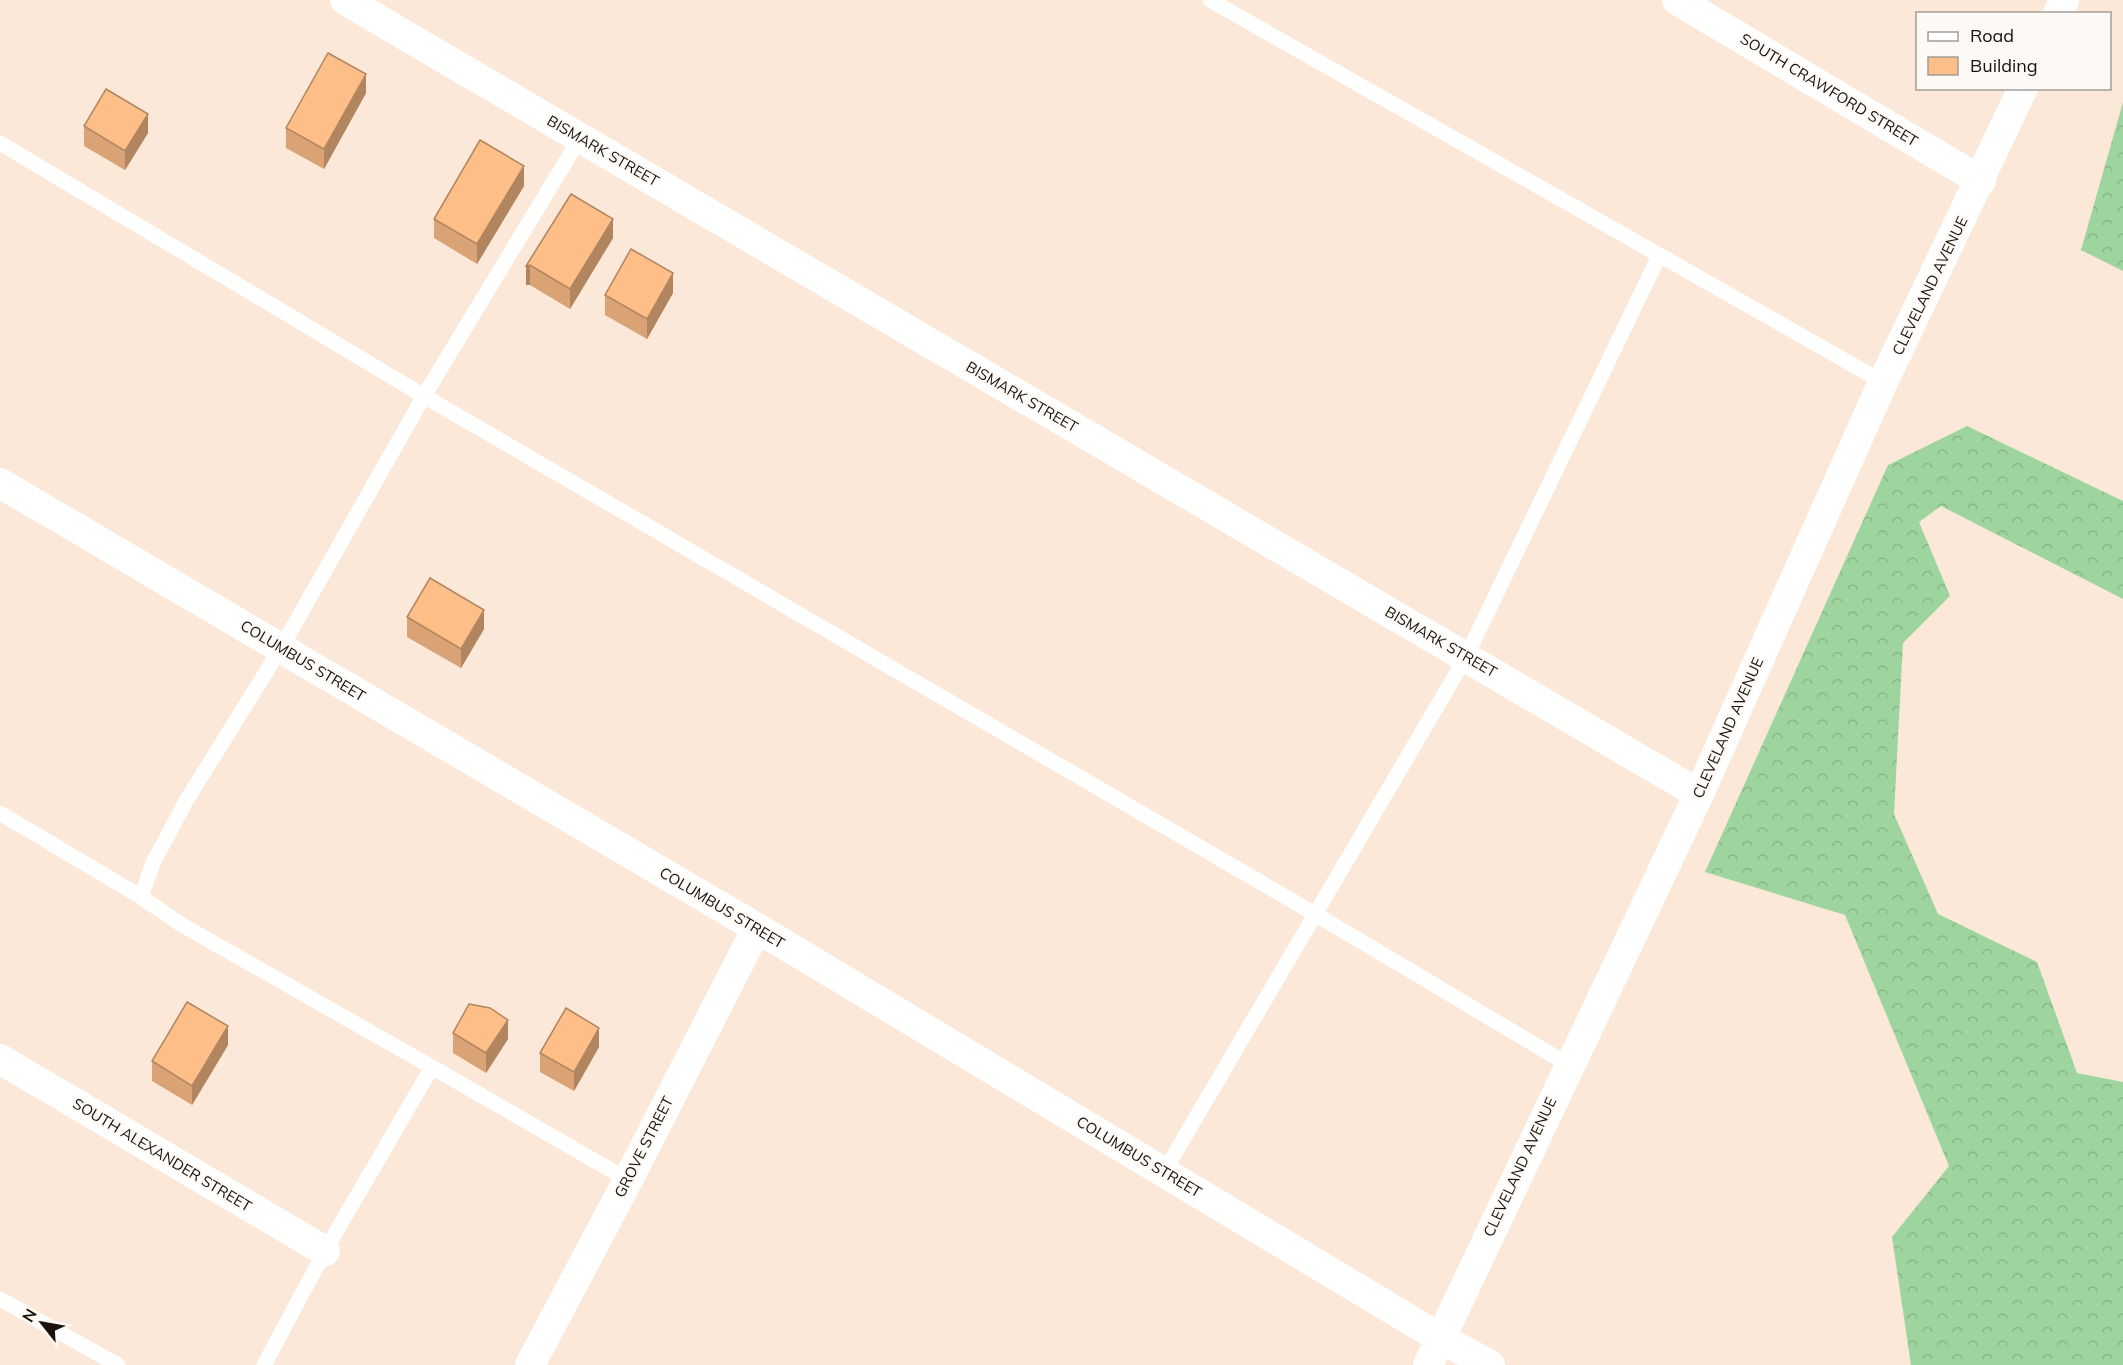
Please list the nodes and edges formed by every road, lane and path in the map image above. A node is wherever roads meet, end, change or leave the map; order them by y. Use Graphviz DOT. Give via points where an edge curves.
graph roads {
  1 [pos="345,0"];
  2 [pos="1210,0"];
  3 [pos="1677,0"];
  4 [pos="2022,90"];
  5 [pos="580,138"];
  6 [pos="0,143"];
  7 [pos="1981,181"];
  8 [pos="1659,255"];
  9 [pos="1883,382"];
  10 [pos="424,396"];
  11 [pos="0,483"];
  12 [pos="281,648"];
  13 [pos="1466,657"];
  14 [pos="1699,794"];
  15 [pos="0,813"];
  16 [pos="141,897"];
  17 [pos="1315,914"];
  18 [pos="757,928"];
  19 [pos="0,1059"];
  20 [pos="1569,1065"];
  21 [pos="432,1067"];
  22 [pos="1164,1172"];
  23 [pos="628,1180"];
  24 [pos="325,1251"];
  25 [pos="0,1299"];
  26 [pos="1440,1338"];
  27 [pos="118,1365"];
  28 [pos="264,1365"];
  29 [pos="530,1365"];
  30 [pos="1428,1365"];
  31 [pos="1490,1365"];
  1 -- 5 [label="street, BISMARK STREET"];
  2 -- 8 [label="lane"];
  3 -- 7 [label="street, SOUTH CRAWFORD STREET"];
  4 -- 7 [label="street, CLEVELAND AVENUE"];
  5 -- 10 [label="lane"];
  5 -- 13 [label="street, BISMARK STREET"];
  6 -- 10 [label="lane"];
  7 -- 9 [label="street, CLEVELAND AVENUE"];
  8 -- 9 [label="lane"];
  8 -- 13 [label="lane"];
  9 -- 14 [label="street, CLEVELAND AVENUE"];
  10 -- 12 [label="lane"];
  10 -- 17 [label="lane"];
  11 -- 12 [label="street, COLUMBUS STREET"];
  12 -- 16 [label="lane" via="186,801 153,863"];
  12 -- 18 [label="street, COLUMBUS STREET"];
  13 -- 14 [label="street, BISMARK STREET"];
  13 -- 17 [label="lane"];
  14 -- 20 [label="street, CLEVELAND AVENUE"];
  15 -- 16 [label="lane"];
  16 -- 21 [label="lane" via="182,925"];
  17 -- 20 [label="lane"];
  17 -- 22 [label="lane"];
  18 -- 22 [label="street, COLUMBUS STREET"];
  18 -- 23 [label="street, GROVE STREET"];
  19 -- 24 [label="street, SOUTH ALEXANDER STREET"];
  20 -- 26 [label="street, CLEVELAND AVENUE"];
  21 -- 23 [label="lane"];
  21 -- 24 [label="lane"];
  22 -- 26 [label="street, COLUMBUS STREET"];
  23 -- 29 [label="street, GROVE STREET"];
  24 -- 28 [label="lane"];
  25 -- 27 [label="lane"];
  26 -- 30 [label="street, CLEVELAND AVENUE"];
  26 -- 31 [label="street, COLUMBUS STREET"];
}
